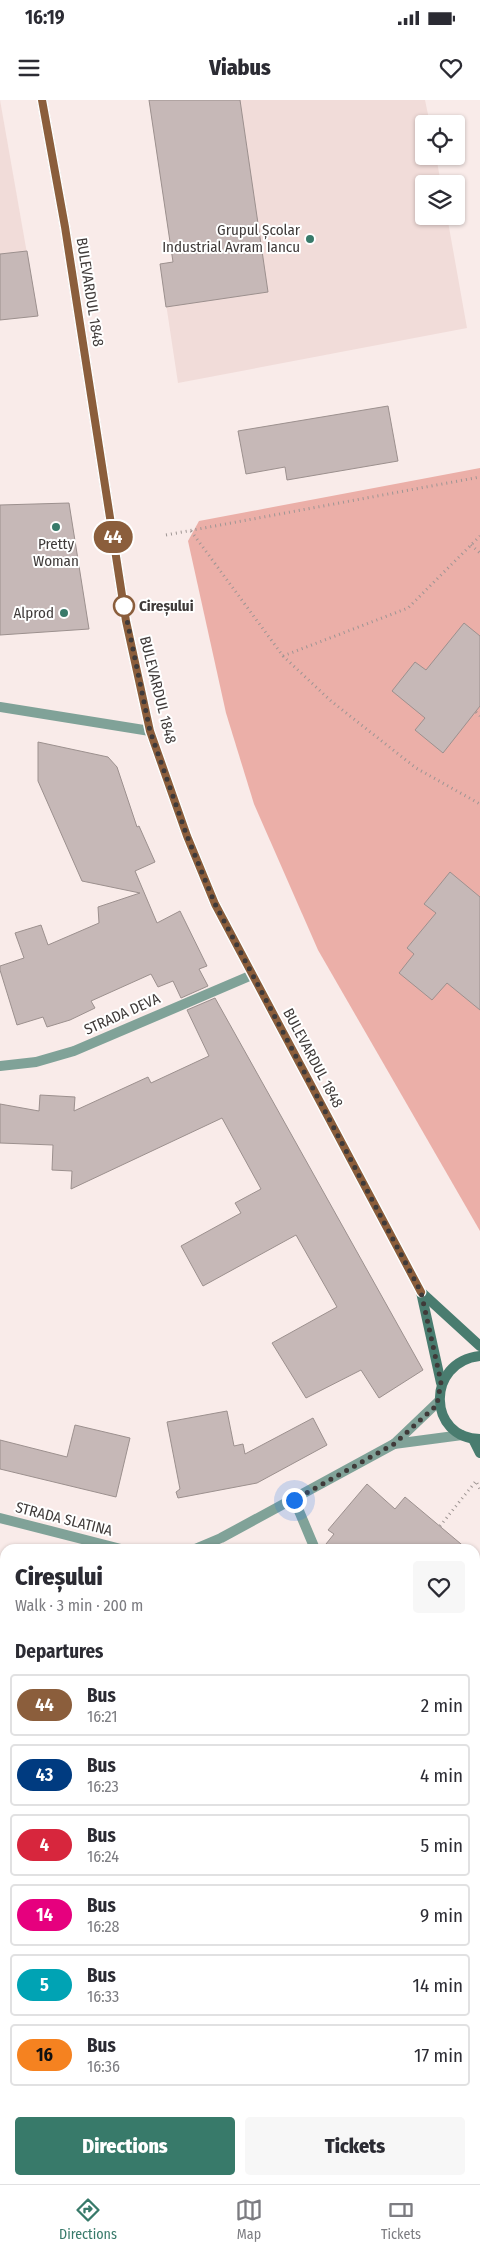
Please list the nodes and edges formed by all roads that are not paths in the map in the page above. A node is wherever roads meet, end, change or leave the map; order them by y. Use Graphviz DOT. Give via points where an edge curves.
graph roads {
  1 [pos="42,100"];
  2 [pos="0,707"];
  3 [pos="150,731"];
  4 [pos="252,975"];
  5 [pos="0,1066"];
  6 [pos="421,1292"];
  7 [pos="480,1346"];
  8 [pos="480,1356"];
  9 [pos="441,1382"];
  10 [pos="439,1401"];
  11 [pos="462,1435"];
  12 [pos="476,1439"];
  13 [pos="394,1444"];
  14 [pos="480,1452"];
  15 [pos="294,1500"];
  16 [pos="0,1518"];
  17 [pos="101,1544"];
  18 [pos="207,1544"];
  19 [pos="313,1544"];
  1 -- 3 [label="street, BULEVARDUL 1848" via="126,621"];
  2 -- 3 [label="street"];
  3 -- 4 [label="street, BULEVARDUL 1848" via="215,904"];
  4 -- 5 [label="street, STRADA DEVA" via="74,1052 36,1062"];
  4 -- 6 [label="street, BULEVARDUL 1848"];
  6 -- 7 [label="street, BULEVARDUL 1848"];
  6 -- 9 [label="street, BULEVARDUL 1848"];
  8 -- 9 [label="street" via="457,1363"];
  9 -- 10 [label="street, BULEVARDUL 1848"];
  10 -- 11 [label="street, BULEVARDUL 1848" via="451,1427"];
  10 -- 13 [label="street"];
  11 -- 12 [label="street, BULEVARDUL 1848"];
  11 -- 13 [label="street"];
  12 -- 14 [label="street, BULEVARDUL 1848"];
  13 -- 15 [label="street"];
  15 -- 18 [label="street"];
  15 -- 19 [label="street"];
  16 -- 17 [label="street, STRADA SLATINA"];
}
